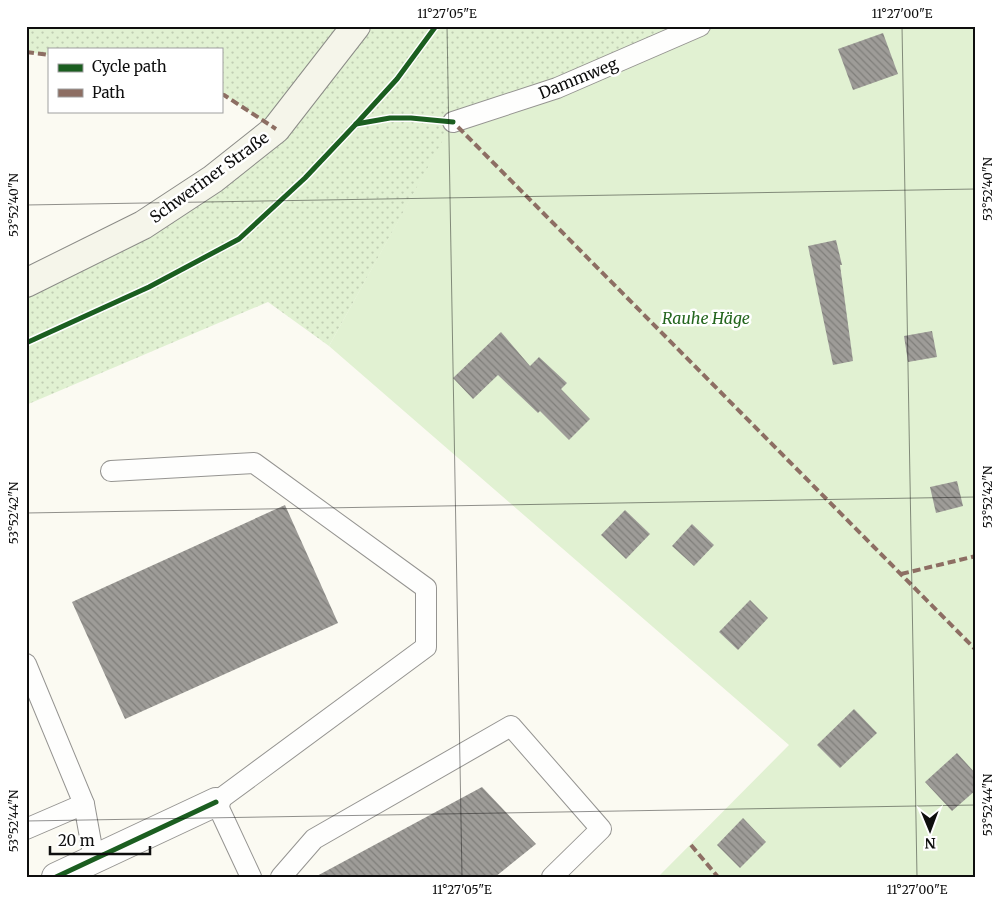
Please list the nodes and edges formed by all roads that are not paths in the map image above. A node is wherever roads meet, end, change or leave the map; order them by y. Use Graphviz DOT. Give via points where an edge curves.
graph roads {
  1 [pos="356,26"];
  2 [pos="700,26"];
  3 [pos="453,122"];
  4 [pos="26,283"];
  5 [pos="111,470"];
  6 [pos="26,664"];
  7 [pos="216,802"];
  8 [pos="84,804"];
  9 [pos="26,829"];
  10 [pos="94,859"];
  11 [pos="56,877"];
  12 [pos="251,877"];
  13 [pos="281,877"];
  14 [pos="552,877"];
  1 -- 4 [label="main road, Schweriner Straße" via="276,129 213,179 143,225"];
  2 -- 3 [label="lane, Dammweg" via="557,88"];
  5 -- 7 [label="lane" via="254,462 426,588 426,648"];
  6 -- 8 [label="lane"];
  7 -- 10 [label="street"];
  7 -- 12 [label="lane"];
  8 -- 9 [label="lane"];
  8 -- 10 [label="lane"];
  10 -- 11 [label="street"];
  13 -- 14 [label="lane" via="314,838 511,726 601,828"];
}
